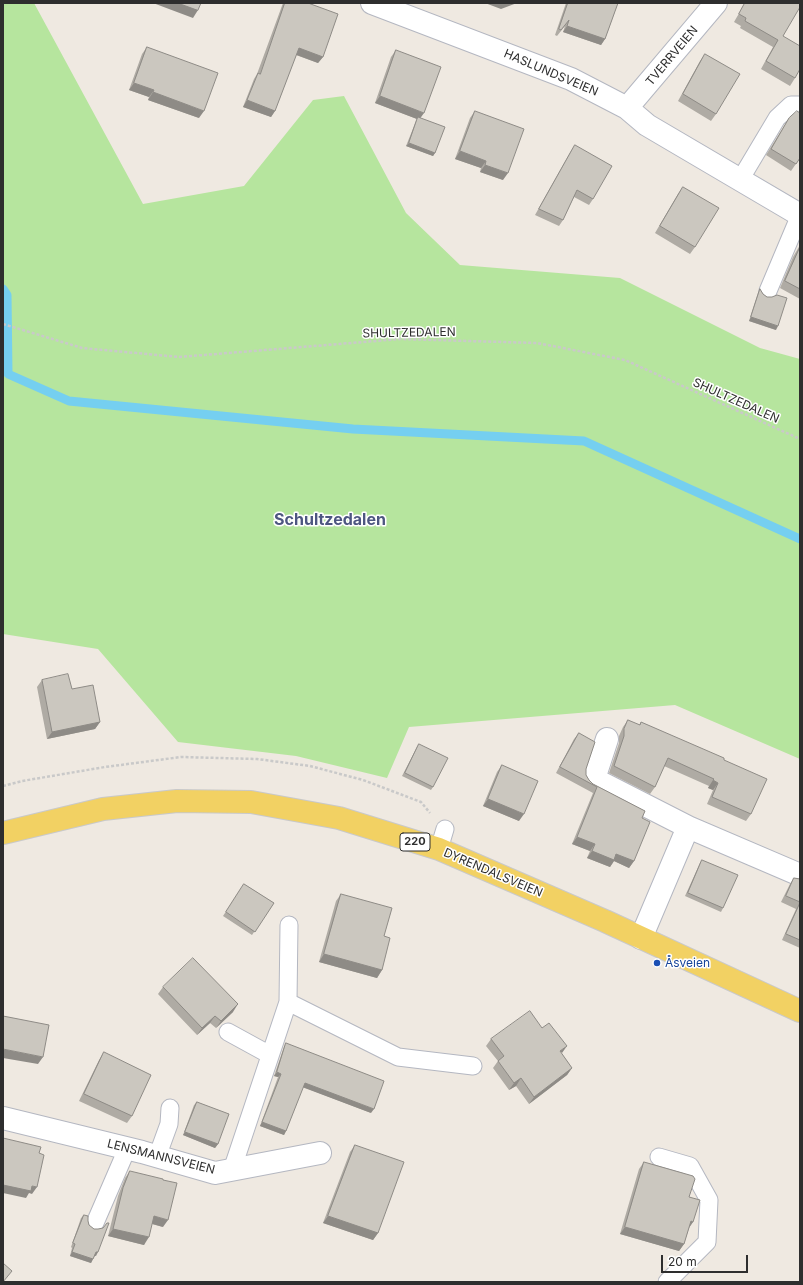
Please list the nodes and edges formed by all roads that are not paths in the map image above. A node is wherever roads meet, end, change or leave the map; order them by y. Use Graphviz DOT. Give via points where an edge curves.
graph roads {
  1 [pos="372,3"];
  2 [pos="716,3"];
  3 [pos="800,105"];
  4 [pos="627,108"];
  5 [pos="740,180"];
  6 [pos="800,215"];
  7 [pos="768,291"];
  8 [pos="607,739"];
  9 [pos="688,827"];
  10 [pos="3,833"];
  11 [pos="800,874"];
  12 [pos="289,925"];
  13 [pos="641,938"];
  14 [pos="288,1002"];
  15 [pos="800,1011"];
  16 [pos="228,1032"];
  17 [pos="270,1055"];
  18 [pos="473,1066"];
  19 [pos="170,1108"];
  20 [pos="3,1118"];
  21 [pos="128,1149"];
  22 [pos="320,1153"];
  23 [pos="157,1157"];
  24 [pos="659,1157"];
  25 [pos="232,1170"];
  26 [pos="95,1223"];
  27 [pos="667,1282"];
  1 -- 4 [label="street, HASLUNDSVEIEN" via="571,79"];
  2 -- 4 [label="street, TVERRVEIEN"];
  3 -- 5 [label="lane" via="791,105 777,118"];
  4 -- 5 [label="street, HASLUNDSVEIEN" via="647,126"];
  5 -- 6 [label="street, HASLUNDSVEIEN"];
  6 -- 7 [label="lane"];
  8 -- 9 [label="street" via="594,780"];
  9 -- 11 [label="street"];
  9 -- 13 [label="street"];
  10 -- 13 [label="main road, DYRENDALSVEIEN / 220" via="103,809 177,801 250,802 442,839"];
  12 -- 14 [label="lane"];
  13 -- 15 [label="main road, DYRENDALSVEIEN / 220"];
  14 -- 17 [label="lane"];
  14 -- 18 [label="lane" via="398,1057"];
  16 -- 17 [label="lane"];
  17 -- 25 [label="lane"];
  19 -- 23 [label="lane" via="169,1124"];
  20 -- 21 [label="street, LENSMANNSVEIEN"];
  21 -- 23 [label="street, LENSMANNSVEIEN"];
  21 -- 26 [label="lane"];
  22 -- 25 [label="street, LENSMANNSVEIEN"];
  23 -- 25 [label="street, LENSMANNSVEIEN" via="215,1173"];
  24 -- 27 [label="lane" via="690,1166 709,1200 707,1242"];
}
